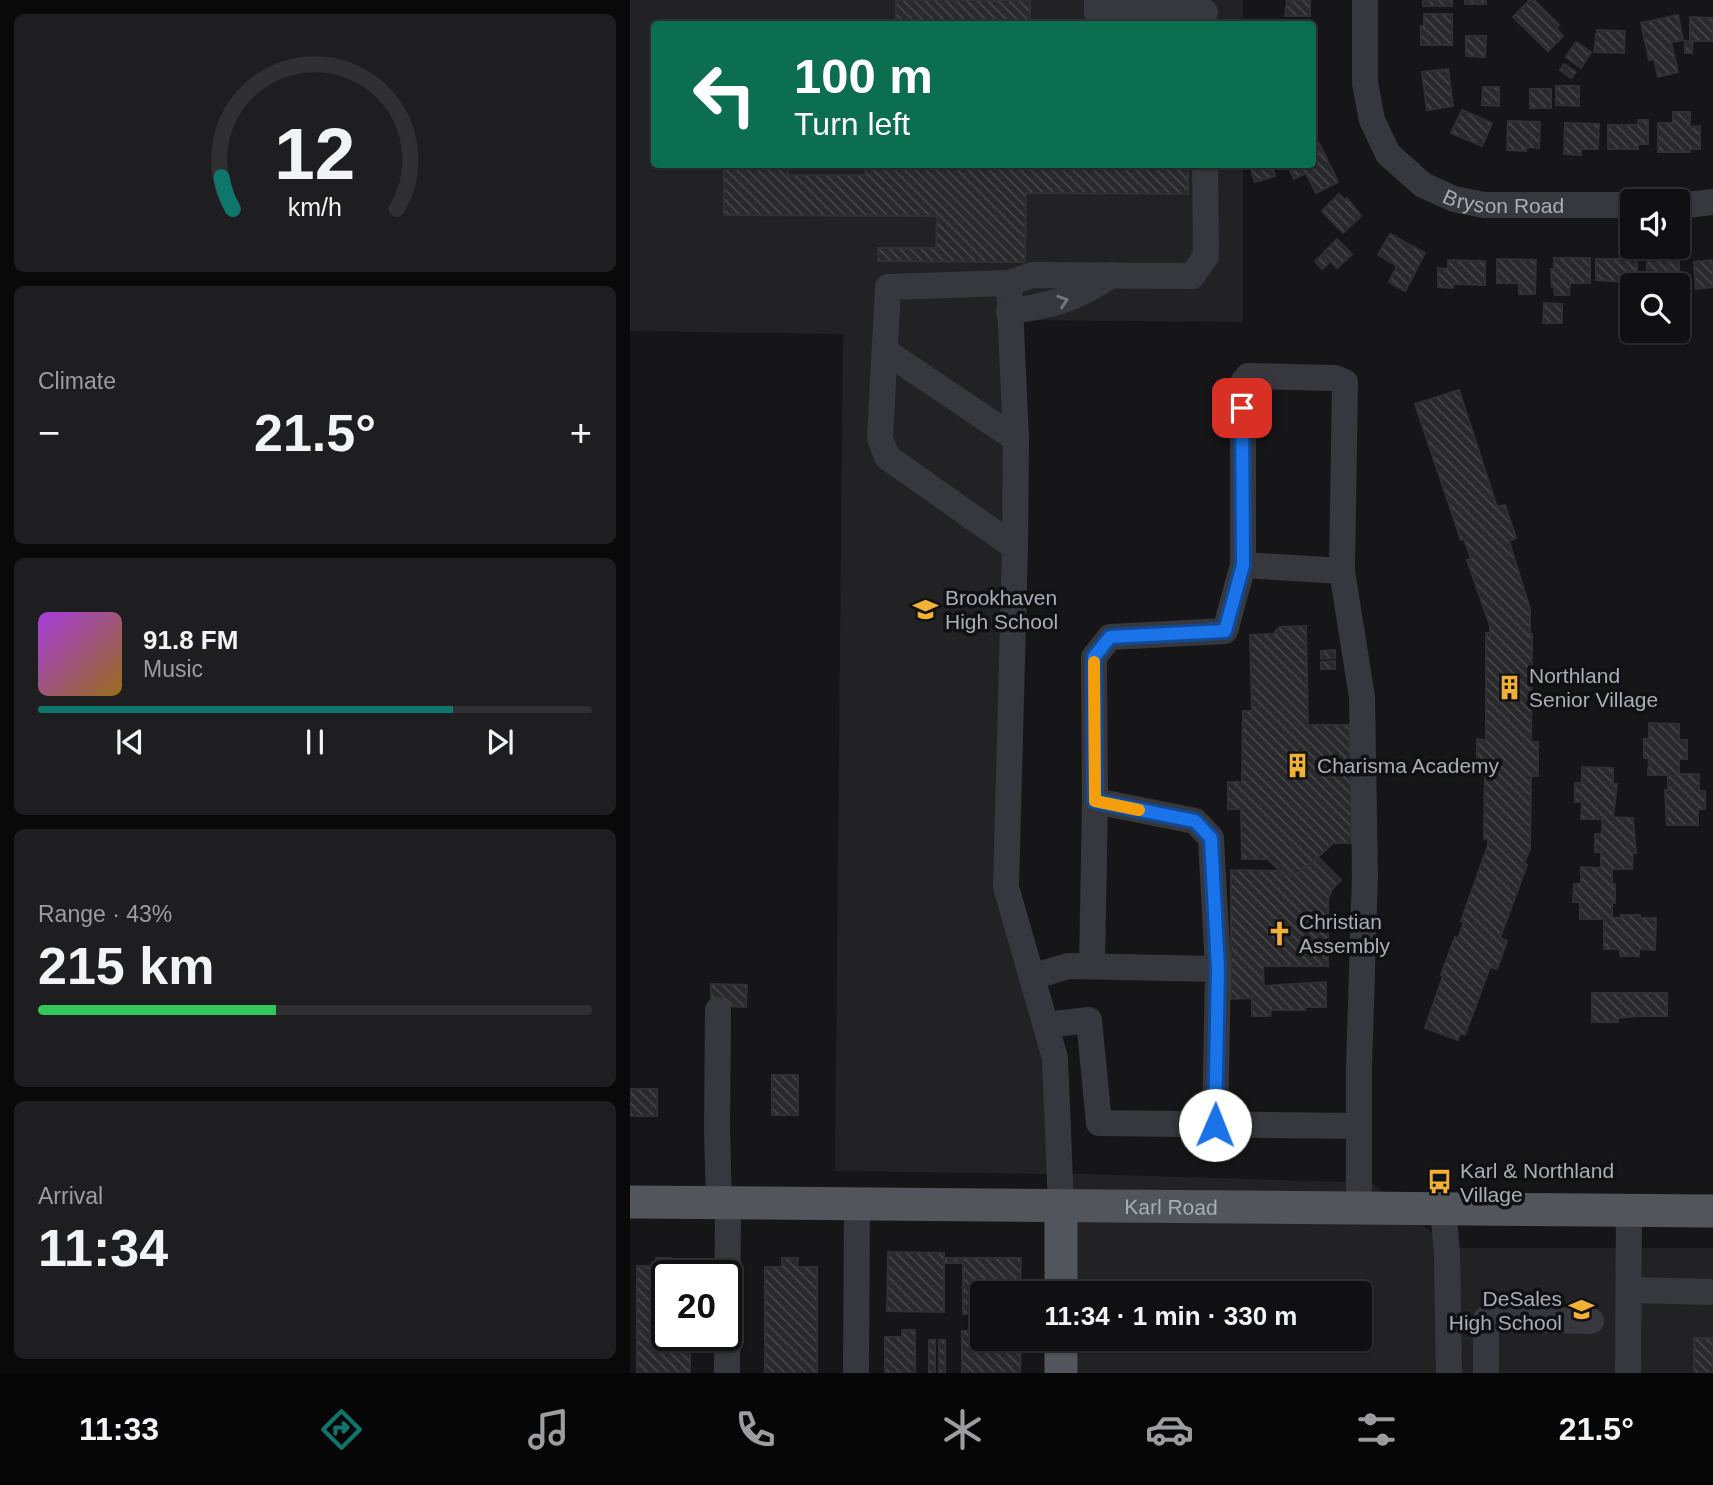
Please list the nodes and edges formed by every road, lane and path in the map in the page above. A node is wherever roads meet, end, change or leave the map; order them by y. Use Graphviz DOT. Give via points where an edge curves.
graph roads {
  1 [pos="1097,0"];
  2 [pos="1365,0"];
  3 [pos="1205,12"];
  4 [pos="1205,168"];
  5 [pos="1713,202"];
  6 [pos="1620,205"];
  7 [pos="1690,205"];
  8 [pos="1112,275"];
  9 [pos="1009,283"];
  10 [pos="1009,312"];
  11 [pos="884,351"];
  12 [pos="1016,439"];
  13 [pos="1015,547"];
  14 [pos="1243,565"];
  15 [pos="1342,571"];
  16 [pos="1095,801"];
  17 [pos="1092,966"];
  18 [pos="1218,969"];
  19 [pos="1032,977"];
  20 [pos="718,1010"];
  21 [pos="1046,1025"];
  22 [pos="1215,1125"];
  23 [pos="1359,1126"];
  24 [pos="630,1202"];
  25 [pos="724,1203"];
  26 [pos="856,1205"];
  27 [pos="1061,1206"];
  28 [pos="1359,1208"];
  29 [pos="1443,1209"];
  30 [pos="1629,1210"];
  31 [pos="1713,1211"];
  32 [pos="1061,1281"];
  33 [pos="1629,1290"];
  34 [pos="1713,1292"];
  35 [pos="1591,1321"];
  36 [pos="1061,1351"];
  37 [pos="727,1373"];
  38 [pos="856,1373"];
  39 [pos="1061,1373"];
  40 [pos="1449,1373"];
  41 [pos="1486,1373"];
  42 [pos="1628,1373"];
  1 -- 3 [label="street" via="1097,12"];
  2 -- 6 [label="street, Bryson Road" via="1365,83 1371,120 1388,154 1423,185 1454,199 1485,205"];
  4 -- 8 [label="street" via="1206,256 1192,276"];
  5 -- 7 [label="street"];
  8 -- 9 [label="street" via="1033,275"];
  10 -- 8 [label="street, one-way" via="1062,302"];
  9 -- 10 [label="street"];
  9 -- 11 [label="street" via="888,287"];
  10 -- 12 [label="street"];
  11 -- 12 [label="street"];
  11 -- 13 [label="street" via="880,438 887,457"];
  12 -- 13 [label="street"];
  13 -- 19 [label="street" via="1006,887"];
  14 -- 15 [label="street"];
  14 -- 15 [label="street" via="1242,382 1248,376 1335,378 1345,382"];
  14 -- 16 [label="street" via="1225,631 1110,637 1094,657"];
  15 -- 23 [label="street" via="1362,697 1365,874"];
  16 -- 17 [label="street"];
  16 -- 18 [label="street" via="1195,821 1211,838"];
  17 -- 18 [label="street"];
  17 -- 19 [label="street" via="1068,966"];
  18 -- 22 [label="street"];
  19 -- 21 [label="street"];
  20 -- 25 [label="street" via="717,1129"];
  21 -- 22 [label="street" via="1089,1020 1099,1123"];
  21 -- 27 [label="street" via="1055,1058"];
  22 -- 23 [label="street"];
  23 -- 28 [label="street"];
  24 -- 25 [label="main road, Karl Road"];
  25 -- 26 [label="main road, Karl Road"];
  25 -- 37 [label="street"];
  26 -- 27 [label="main road, Karl Road"];
  26 -- 38 [label="street"];
  27 -- 28 [label="main road, Karl Road"];
  27 -- 32 [label="main road"];
  28 -- 29 [label="main road, Karl Road"];
  29 -- 30 [label="main road, Karl Road"];
  29 -- 40 [label="street"];
  30 -- 31 [label="main road, Karl Road"];
  30 -- 33 [label="street"];
  33 -- 34 [label="street"];
  33 -- 42 [label="street"];
  35 -- 41 [label="street" via="1486,1319"];
  36 -- 39 [label="main road"];
}
